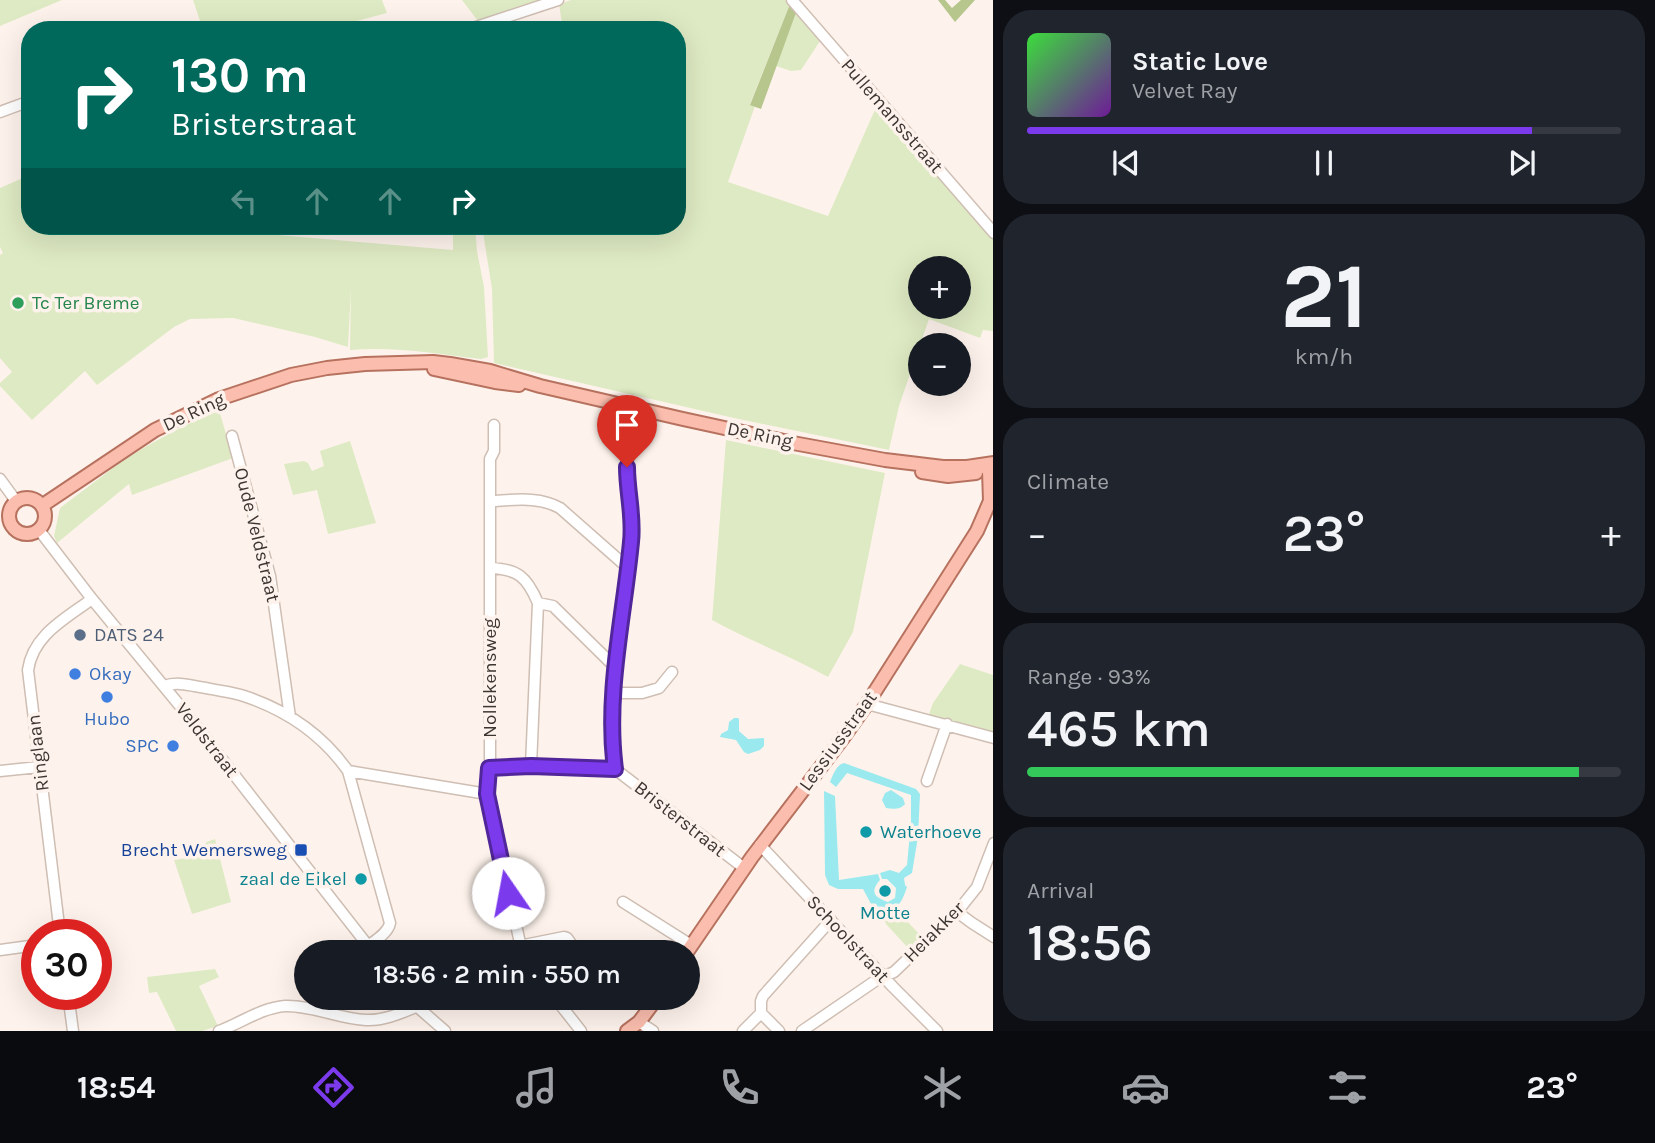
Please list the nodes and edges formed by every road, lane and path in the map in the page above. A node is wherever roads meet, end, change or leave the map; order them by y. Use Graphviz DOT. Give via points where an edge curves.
graph roads {
  1 [pos="558,0"];
  2 [pos="792,0"];
  3 [pos="494,21"];
  4 [pos="21,104"];
  5 [pos="0,112"];
  6 [pos="993,233"];
  7 [pos="494,425"];
  8 [pos="632,432"];
  9 [pos="232,436"];
  10 [pos="885,460"];
  11 [pos="988,468"];
  12 [pos="0,479"];
  13 [pos="16,501"];
  14 [pos="491,501"];
  15 [pos="992,501"];
  16 [pos="43,505"];
  17 [pos="981,525"];
  18 [pos="12,527"];
  19 [pos="39,530"];
  20 [pos="0,535"];
  21 [pos="627,567"];
  22 [pos="490,568"];
  23 [pos="92,599"];
  24 [pos="538,603"];
  25 [pos="615,668"];
  26 [pos="672,672"];
  27 [pos="164,687"];
  28 [pos="614,693"];
  29 [pos="867,704"];
  30 [pos="290,717"];
  31 [pos="947,724"];
  32 [pos="993,738"];
  33 [pos="39,766"];
  34 [pos="531,766"];
  35 [pos="489,768"];
  36 [pos="615,769"];
  37 [pos="0,771"];
  38 [pos="348,771"];
  39 [pos="926,781"];
  40 [pos="487,794"];
  41 [pos="993,843"];
  42 [pos="761,845"];
  43 [pos="744,868"];
  44 [pos="623,902"];
  45 [pos="957,912"];
  46 [pos="58,919"];
  47 [pos="831,920"];
  48 [pos="993,937"];
  49 [pos="363,940"];
  50 [pos="378,940"];
  51 [pos="519,940"];
  52 [pos="676,940"];
  53 [pos="695,940"];
  54 [pos="21,947"];
  55 [pos="0,950"];
  56 [pos="884,977"];
  57 [pos="294,1006"];
  58 [pos="70,1010"];
  59 [pos="313,1010"];
  60 [pos="406,1010"];
  61 [pos="422,1010"];
  62 [pos="564,1010"];
  63 [pos="647,1010"];
  64 [pos="761,1013"];
  65 [pos="639,1022"];
  66 [pos="235,1028"];
  67 [pos="73,1031"];
  68 [pos="219,1031"];
  69 [pos="445,1031"];
  70 [pos="581,1031"];
  71 [pos="627,1031"];
  72 [pos="653,1031"];
  73 [pos="743,1031"];
  74 [pos="779,1031"];
  75 [pos="802,1031"];
  76 [pos="937,1031"];
  1 -- 3 [label="street"];
  2 -- 6 [label="street, Pullemansstraat"];
  4 -- 5 [label="street"];
  7 -- 14 [label="street, Nollekensweg"];
  8 -- 21 [label="street" via="627,467 632,541"];
  9 -- 30 [label="street, Oude Veldstraat" via="270,576"];
  10 -- 11 [label="main road, De Ring"];
  10 -- 11 [label="main road" via="948,476"];
  10 -- 16 [label="main road, De Ring" via="450,363 365,364 290,375 219,399 147,435"];
  11 -- 15 [label="main road, Lessiusstraat"];
  11 -- 17 [label="main road"];
  12 -- 13 [label="street"];
  13 -- 16 [label="main road" via="27,497"];
  13 -- 18 [label="main road" via="9,517"];
  14 -- 21 [label="street" via="550,503"];
  14 -- 22 [label="street, Nollekensweg"];
  15 -- 17 [label="main road, Lessiusstraat"];
  16 -- 19 [label="main road" via="46,515"];
  17 -- 29 [label="main road, Lessiusstraat"];
  18 -- 19 [label="main road" via="23,534"];
  18 -- 20 [label="main road"];
  19 -- 23 [label="street, Veldstraat"];
  21 -- 25 [label="street"];
  22 -- 24 [label="street" via="504,568 523,578"];
  22 -- 35 [label="street, Nollekensweg"];
  23 -- 27 [label="street, Veldstraat"];
  23 -- 33 [label="street, Ringlaan" via="42,636 29,659"];
  24 -- 25 [label="street" via="553,606"];
  24 -- 34 [label="street"];
  25 -- 28 [label="street"];
  26 -- 28 [label="street" via="659,688"];
  27 -- 30 [label="street" via="176,683 241,695"];
  27 -- 49 [label="street, Veldstraat"];
  28 -- 36 [label="street"];
  29 -- 31 [label="street"];
  29 -- 42 [label="main road, Lessiusstraat"];
  30 -- 38 [label="street" via="324,742"];
  31 -- 32 [label="street"];
  31 -- 39 [label="street"];
  33 -- 37 [label="street"];
  33 -- 46 [label="street, Ringlaan"];
  34 -- 35 [label="street, Bristerstraat"];
  34 -- 36 [label="street, Bristerstraat"];
  35 -- 40 [label="street, Nollekensweg"];
  36 -- 43 [label="street, Bristerstraat"];
  38 -- 40 [label="street"];
  38 -- 50 [label="street" via="390,923"];
  40 -- 51 [label="street, Nollekensweg"];
  41 -- 45 [label="street, Heiakker" via="977,887"];
  42 -- 43 [label="main road, Lessiusstraat"];
  42 -- 47 [label="street, Schoolstraat"];
  43 -- 53 [label="main road, Lessiusstraat"];
  44 -- 52 [label="street"];
  45 -- 48 [label="street"];
  45 -- 56 [label="street, Heiakker"];
  47 -- 56 [label="street, Schoolstraat"];
  47 -- 64 [label="street" via="764,996"];
  54 -- 55 [label="street"];
  56 -- 75 [label="street, Heiakker"];
  56 -- 76 [label="street, Schoolstraat"];
  57 -- 66 [label="street" via="245,1018"];
  58 -- 67 [label="street"];
  59 -- 60 [label="street" via="364,1020"];
  61 -- 69 [label="street"];
  62 -- 70 [label="street"];
  63 -- 65 [label="main road"];
  64 -- 73 [label="street"];
  64 -- 74 [label="street"];
  65 -- 71 [label="main road"];
  65 -- 72 [label="street"];
  66 -- 68 [label="street"];
}
